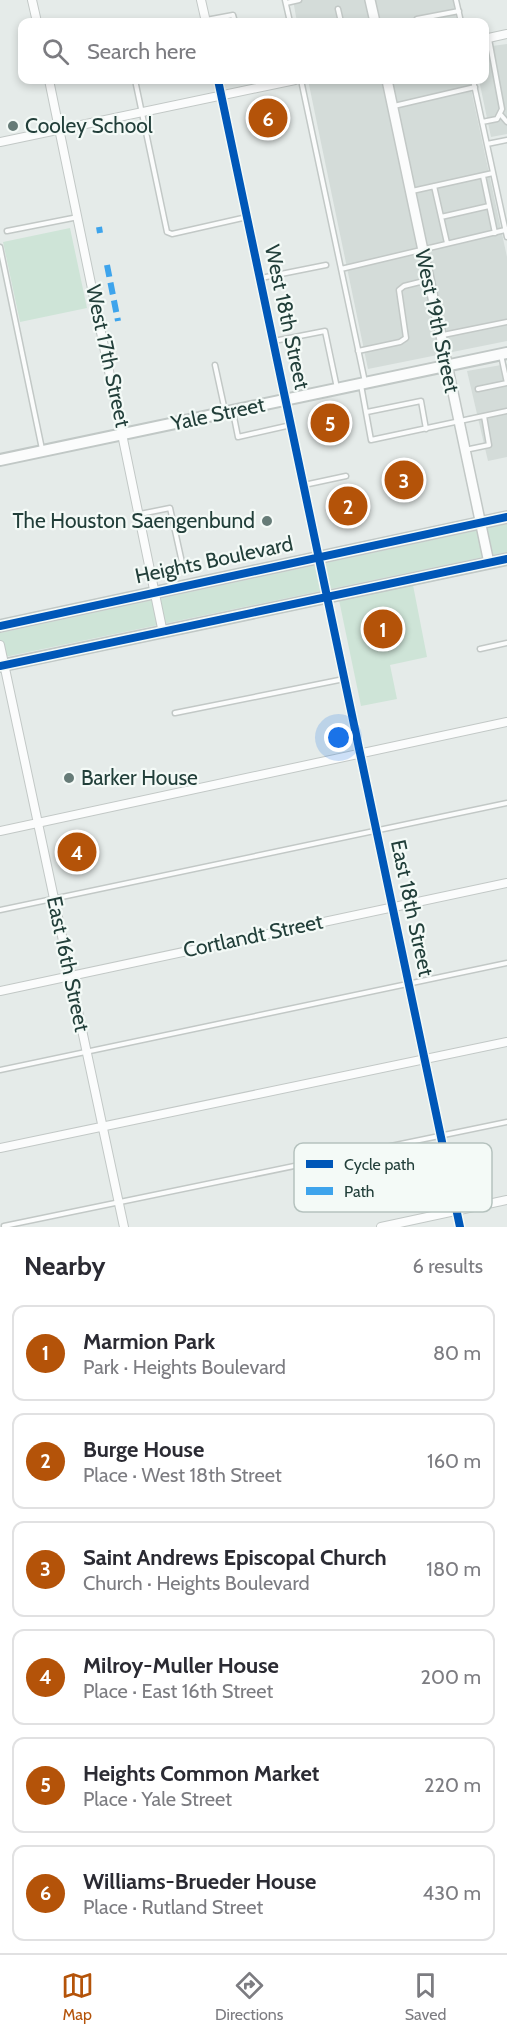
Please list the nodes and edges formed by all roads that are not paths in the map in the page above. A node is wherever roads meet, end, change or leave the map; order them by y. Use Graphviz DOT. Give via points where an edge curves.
graph roads {
  1 [pos="32,0"];
  2 [pos="201,0"];
  3 [pos="300,0"];
  4 [pos="370,0"];
  5 [pos="456,0"];
  6 [pos="285,2"];
  7 [pos="338,9"];
  8 [pos="459,11"];
  9 [pos="36,18"];
  10 [pos="205,18"];
  11 [pos="220,18"];
  12 [pos="234,18"];
  13 [pos="289,18"];
  14 [pos="340,18"];
  15 [pos="374,18"];
  16 [pos="422,18"];
  17 [pos="460,18"];
  18 [pos="507,34"];
  19 [pos="489,38"];
  20 [pos="489,50"];
  21 [pos="50,84"];
  22 [pos="136,84"];
  23 [pos="219,84"];
  24 [pos="276,84"];
  25 [pos="302,84"];
  26 [pos="388,84"];
  27 [pos="474,84"];
  28 [pos="475,87"];
  29 [pos="222,95"];
  30 [pos="392,106"];
  31 [pos="142,112"];
  32 [pos="501,114"];
  33 [pos="482,122"];
  34 [pos="507,122"];
  35 [pos="59,129"];
  36 [pos="507,140"];
  37 [pos="0,142"];
  38 [pos="487,144"];
  39 [pos="493,173"];
  40 [pos="483,176"];
  41 [pos="434,186"];
  42 [pos="410,191"];
  43 [pos="489,206"];
  44 [pos="248,216"];
  45 [pos="78,217"];
  46 [pos="441,217"];
  47 [pos="505,221"];
  48 [pos="506,230"];
  49 [pos="7,231"];
  50 [pos="495,233"];
  51 [pos="507,237"];
  52 [pos="447,243"];
  53 [pos="0,247"];
  54 [pos="422,249"];
  55 [pos="326,265"];
  56 [pos="341,269"];
  57 [pos="261,278"];
  58 [pos="429,280"];
  59 [pos="507,322"];
  60 [pos="441,335"];
  61 [pos="274,341"];
  62 [pos="358,351"];
  63 [pos="504,353"];
  64 [pos="215,365"];
  65 [pos="447,365"];
  66 [pos="363,383"];
  67 [pos="478,388"];
  68 [pos="337,389"];
  69 [pos="287,399"];
  70 [pos="507,411"];
  71 [pos="229,412"];
  72 [pos="367,412"];
  73 [pos="484,416"];
  74 [pos="459,422"];
  75 [pos="292,425"];
  76 [pos="426,429"];
  77 [pos="124,434"];
  78 [pos="465,450"];
  79 [pos="42,451"];
  80 [pos="0,460"];
  81 [pos="345,476"];
  82 [pos="304,484"];
  83 [pos="140,514"];
  84 [pos="507,517"];
  85 [pos="479,523"];
  86 [pos="319,556"];
  87 [pos="507,559"];
  88 [pos="489,563"];
  89 [pos="183,567"];
  90 [pos="155,591"];
  91 [pos="327,598"];
  92 [pos="0,626"];
  93 [pos="163,633"];
  94 [pos="507,643"];
  95 [pos="0,645"];
  96 [pos="480,649"];
  97 [pos="2,666"];
  98 [pos="345,678"];
  99 [pos="176,713"];
  100 [pos="507,722"];
  101 [pos="361,753"];
  102 [pos="507,802"];
  103 [pos="38,823"];
  104 [pos="378,830"];
  105 [pos="0,831"];
  106 [pos="507,883"];
  107 [pos="55,898"];
  108 [pos="394,906"];
  109 [pos="0,910"];
  110 [pos="507,963"];
  111 [pos="71,975"];
  112 [pos="410,983"];
  113 [pos="0,991"];
  114 [pos="507,1042"];
  115 [pos="87,1052"];
  116 [pos="425,1060"];
  117 [pos="0,1070"];
  118 [pos="507,1122"];
  119 [pos="103,1126"];
  120 [pos="441,1136"];
  121 [pos="408,1143"];
  122 [pos="442,1143"];
  123 [pos="0,1148"];
  124 [pos="294,1167"];
  125 [pos="507,1200"];
  126 [pos="492,1203"];
  127 [pos="119,1204"];
  128 [pos="451,1212"];
  129 [pos="456,1212"];
  130 [pos="4,1226"];
  131 [pos="124,1227"];
  132 [pos="381,1227"];
  133 [pos="460,1227"];
  1 -- 9 [label="street"];
  2 -- 10 [label="street"];
  3 -- 6 [label="lane"];
  4 -- 15 [label="street"];
  5 -- 8 [label="lane"];
  6 -- 13 [label="lane"];
  7 -- 14 [label="lane"];
  8 -- 16 [label="lane"];
  8 -- 17 [label="lane"];
  11 -- 12 [label="lane"];
  18 -- 19 [label="street"];
  20 -- 32 [label="lane"];
  21 -- 35 [label="street, West 17th Street"];
  22 -- 31 [label="lane"];
  23 -- 29 [label="street, West 18th Street"];
  24 -- 29 [label="street"];
  25 -- 56 [label="lane"];
  26 -- 30 [label="street, West 19th Street"];
  27 -- 28 [label="lane"];
  28 -- 30 [label="lane"];
  28 -- 33 [label="lane"];
  29 -- 31 [label="street"];
  29 -- 44 [label="street, West 18th Street"];
  30 -- 42 [label="street, West 19th Street"];
  31 -- 35 [label="street"];
  31 -- 44 [label="lane" via="167,232"];
  32 -- 33 [label="lane" via="497,119"];
  32 -- 34 [label="lane"];
  33 -- 38 [label="lane"];
  35 -- 37 [label="street"];
  35 -- 45 [label="street, West 17th Street"];
  36 -- 38 [label="lane"];
  38 -- 39 [label="lane"];
  39 -- 40 [label="lane"];
  39 -- 47 [label="lane"];
  40 -- 41 [label="lane"];
  40 -- 43 [label="lane"];
  41 -- 42 [label="lane"];
  41 -- 46 [label="lane"];
  42 -- 54 [label="street, West 19th Street"];
  43 -- 46 [label="lane"];
  43 -- 50 [label="lane"];
  44 -- 57 [label="street, West 18th Street"];
  45 -- 49 [label="lane"];
  45 -- 77 [label="street, West 17th Street"];
  46 -- 52 [label="lane"];
  47 -- 48 [label="lane"];
  48 -- 50 [label="lane"];
  48 -- 51 [label="lane"];
  50 -- 52 [label="lane"];
  52 -- 54 [label="lane"];
  53 -- 79 [label="lane"];
  54 -- 56 [label="lane"];
  54 -- 58 [label="street, West 19th Street"];
  55 -- 57 [label="lane"];
  56 -- 62 [label="lane"];
  57 -- 61 [label="street, West 18th Street"];
  58 -- 60 [label="street, West 19th Street"];
  58 -- 62 [label="lane" via="399,290 406,339"];
  59 -- 60 [label="lane"];
  60 -- 65 [label="street, West 19th Street"];
  61 -- 68 [label="lane" via="325,331"];
  61 -- 69 [label="street, West 18th Street"];
  62 -- 66 [label="lane"];
  63 -- 65 [label="main road, Yale Street"];
  63 -- 67 [label="lane" via="507,383"];
  64 -- 71 [label="lane"];
  65 -- 66 [label="main road, Yale Street"];
  65 -- 74 [label="street, West 19th Street"];
  66 -- 68 [label="main road, Yale Street"];
  66 -- 72 [label="lane"];
  68 -- 69 [label="main road, Yale Street"];
  69 -- 71 [label="main road, Yale Street"];
  69 -- 75 [label="street, West 18th Street"];
  70 -- 73 [label="lane"];
  71 -- 75 [label="lane" via="238,437"];
  71 -- 77 [label="main road, Yale Street"];
  72 -- 76 [label="lane" via="421,401"];
  72 -- 76 [label="lane" via="371,440"];
  73 -- 74 [label="lane"];
  73 -- 78 [label="lane" via="489,445"];
  74 -- 76 [label="lane"];
  74 -- 78 [label="street, West 19th Street"];
  75 -- 82 [label="street, West 18th Street"];
  77 -- 79 [label="main road, Yale Street"];
  77 -- 83 [label="street, West 17th Street"];
  78 -- 85 [label="street, West 19th Street"];
  79 -- 80 [label="main road, Yale Street"];
  81 -- 82 [label="lane"];
  82 -- 86 [label="street, West 18th Street"];
  83 -- 89 [label="lane" via="170,507"];
  83 -- 90 [label="street, West 17th Street"];
  84 -- 85 [label="main road, Heights Boulevard"];
  85 -- 86 [label="main road, Heights Boulevard"];
  85 -- 88 [label="street, West 19th Street"];
  86 -- 90 [label="main road, Heights Boulevard"];
  86 -- 91 [label="street, West 18th Street"];
  87 -- 88 [label="main road"];
  88 -- 91 [label="main road"];
  90 -- 92 [label="main road, Heights Boulevard"];
  90 -- 93 [label="street, West 17th Street"];
  91 -- 93 [label="main road"];
  91 -- 98 [label="street, East 18th Street"];
  93 -- 97 [label="main road"];
  94 -- 96 [label="lane"];
  95 -- 97 [label="street, East 16th Street"];
  97 -- 103 [label="street, East 16th Street"];
  98 -- 99 [label="lane"];
  98 -- 101 [label="street, East 18th Street"];
  100 -- 101 [label="street"];
  101 -- 103 [label="street"];
  101 -- 104 [label="street, East 18th Street"];
  102 -- 104 [label="lane"];
  103 -- 105 [label="street"];
  103 -- 107 [label="street, East 16th Street"];
  104 -- 107 [label="lane"];
  104 -- 108 [label="street, East 18th Street"];
  106 -- 108 [label="street, Cortlandt Street"];
  107 -- 109 [label="lane"];
  107 -- 111 [label="street, East 16th Street"];
  108 -- 111 [label="street, Cortlandt Street"];
  108 -- 112 [label="street, East 18th Street"];
  110 -- 112 [label="lane"];
  111 -- 113 [label="street, Cortlandt Street"];
  111 -- 115 [label="street, East 16th Street"];
  112 -- 115 [label="lane"];
  112 -- 116 [label="street, East 18th Street"];
  114 -- 116 [label="street"];
  115 -- 117 [label="lane"];
  115 -- 119 [label="street, East 16th Street"];
  116 -- 119 [label="street"];
  116 -- 120 [label="street, East 18th Street"];
  118 -- 120 [label="lane"];
  119 -- 123 [label="street"];
  119 -- 127 [label="street, East 16th Street"];
  120 -- 121 [label="lane"];
  120 -- 122 [label="street, East 18th Street"];
  124 -- 127 [label="lane"];
  125 -- 126 [label="street"];
  127 -- 130 [label="lane"];
  127 -- 131 [label="street, East 16th Street"];
  128 -- 132 [label="street"];
  129 -- 133 [label="street, East 18th Street"];
}
